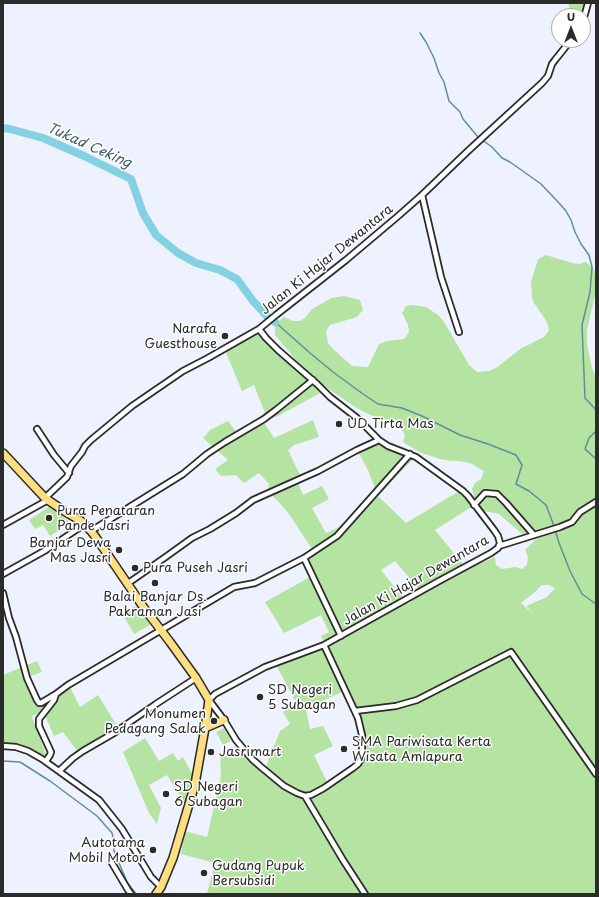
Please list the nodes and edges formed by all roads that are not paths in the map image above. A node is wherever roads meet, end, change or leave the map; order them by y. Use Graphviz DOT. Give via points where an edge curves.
graph roads {
  1 [pos="565,48"];
  2 [pos="422,195"];
  3 [pos="259,329"];
  4 [pos="459,332"];
  5 [pos="313,380"];
  6 [pos="37,429"];
  7 [pos="379,440"];
  8 [pos="3,453"];
  9 [pos="410,454"];
  10 [pos="69,473"];
  11 [pos="47,499"];
  12 [pos="596,502"];
  13 [pos="474,505"];
  14 [pos="85,524"];
  15 [pos="3,525"];
  16 [pos="91,531"];
  17 [pos="534,535"];
  18 [pos="499,546"];
  19 [pos="304,558"];
  20 [pos="3,574"];
  21 [pos="127,584"];
  22 [pos="3,593"];
  23 [pos="160,630"];
  24 [pos="341,636"];
  25 [pos="324,645"];
  26 [pos="196,678"];
  27 [pos="56,694"];
  28 [pos="209,700"];
  29 [pos="355,711"];
  30 [pos="224,720"];
  31 [pos="205,728"];
  32 [pos="3,746"];
  33 [pos="46,762"];
  34 [pos="59,771"];
  35 [pos="596,774"];
  36 [pos="305,796"];
  37 [pos="112,862"];
  38 [pos="161,886"];
  39 [pos="131,894"];
  40 [pos="156,894"];
  41 [pos="365,894"];
  1 -- 2 [label="street, Jalan Ki Hajar Dewantara" via="552,64 546,79"];
  2 -- 3 [label="street, Jalan Ki Hajar Dewantara"];
  2 -- 4 [label="street" via="440,277"];
  3 -- 5 [label="street, Jalan Ki Hajar Dewantara" via="278,350"];
  3 -- 10 [label="street" via="183,371 132,406 85,446"];
  5 -- 7 [label="street, Jalan Ki Hajar Dewantara"];
  5 -- 16 [label="street" via="264,419 205,456 180,476"];
  6 -- 10 [label="street"];
  7 -- 9 [label="street, Jalan Ki Hajar Dewantara"];
  7 -- 21 [label="street" via="253,500 236,513 192,538"];
  8 -- 11 [label="highway"];
  9 -- 13 [label="street, Jalan Ki Hajar Dewantara" via="458,486"];
  9 -- 19 [label="street" via="336,536"];
  10 -- 11 [label="street"];
  11 -- 14 [label="highway"];
  11 -- 15 [label="street"];
  12 -- 17 [label="street" via="580,512 572,522"];
  13 -- 17 [label="street" via="485,493 497,494"];
  13 -- 18 [label="street, Jalan Ki Hajar Dewantara" via="496,533"];
  14 -- 16 [label="highway"];
  14 -- 20 [label="street"];
  16 -- 21 [label="highway"];
  17 -- 18 [label="street"];
  18 -- 24 [label="street, Jalan Ki Hajar Dewantara" via="491,553"];
  19 -- 23 [label="street" via="255,583 234,587"];
  19 -- 24 [label="street"];
  21 -- 23 [label="highway"];
  22 -- 27 [label="street" via="27,678 37,700 41,703"];
  23 -- 26 [label="highway"];
  23 -- 27 [label="street"];
  24 -- 25 [label="street, Jalan Ki Hajar Dewantara"];
  25 -- 28 [label="street, Jalan Ki Hajar Dewantara" via="265,667 215,694"];
  25 -- 29 [label="street"];
  26 -- 28 [label="highway"];
  26 -- 34 [label="street" via="83,751"];
  27 -- 33 [label="street" via="39,719 39,726 51,753"];
  28 -- 30 [label="street"];
  28 -- 31 [label="highway"];
  29 -- 35 [label="street" via="396,706 417,700 511,652"];
  29 -- 36 [label="street" via="362,735 361,759 358,764 330,784"];
  30 -- 31 [label="highway"];
  30 -- 36 [label="street" via="240,746 261,767 284,786"];
  31 -- 38 [label="highway" via="195,784 178,843"];
  32 -- 33 [label="street" via="28,751"];
  33 -- 34 [label="street"];
  34 -- 38 [label="street" via="99,800 122,829 152,877"];
  36 -- 41 [label="street"];
  37 -- 39 [label="street"];
  38 -- 40 [label="highway"];
}
